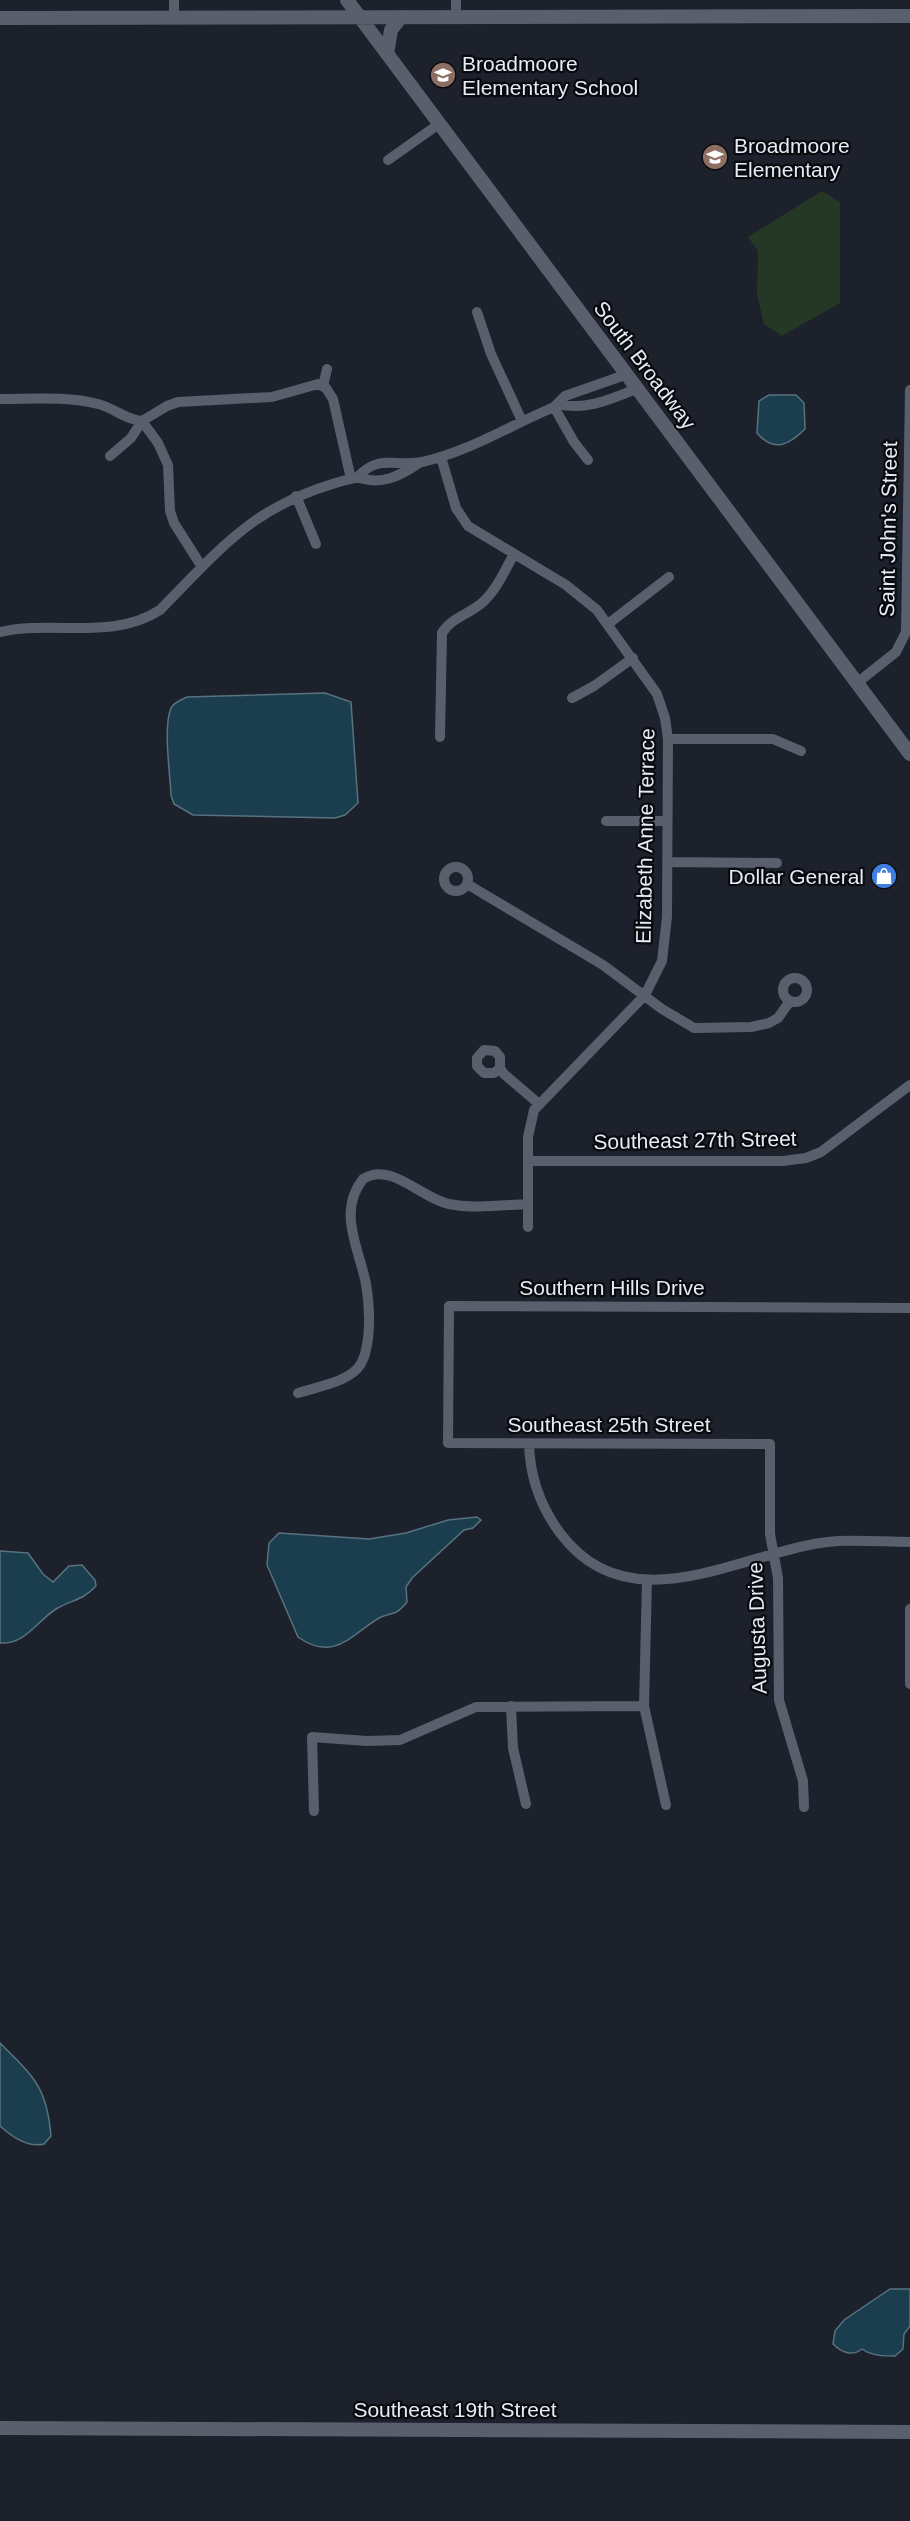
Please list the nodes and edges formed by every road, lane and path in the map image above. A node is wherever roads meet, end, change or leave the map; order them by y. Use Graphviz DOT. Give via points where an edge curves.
graph roads {
  1 [pos="174,0"];
  2 [pos="347,0"];
  3 [pos="456,0"];
  4 [pos="910,16"];
  5 [pos="174,17"];
  6 [pos="360,17"];
  7 [pos="401,17"];
  8 [pos="456,17"];
  9 [pos="0,18"];
  10 [pos="387,54"];
  11 [pos="439,124"];
  12 [pos="388,160"];
  13 [pos="477,312"];
  14 [pos="327,369"];
  15 [pos="625,375"];
  16 [pos="323,386"];
  17 [pos="636,389"];
  18 [pos="909,390"];
  19 [pos="0,399"];
  20 [pos="556,405"];
  21 [pos="142,421"];
  22 [pos="522,421"];
  23 [pos="110,456"];
  24 [pos="441,457"];
  25 [pos="588,460"];
  26 [pos="419,463"];
  27 [pos="354,478"];
  28 [pos="296,496"];
  29 [pos="316,544"];
  30 [pos="514,554"];
  31 [pos="202,567"];
  32 [pos="669,577"];
  33 [pos="909,578"];
  34 [pos="608,624"];
  35 [pos="0,632"];
  36 [pos="633,658"];
  37 [pos="857,683"];
  38 [pos="572,698"];
  39 [pos="440,737"];
  40 [pos="668,739"];
  41 [pos="801,751"];
  42 [pos="910,754"];
  43 [pos="606,820"];
  44 [pos="668,821"];
  45 [pos="668,862"];
  46 [pos="777,863"];
  47 [pos="467,884"];
  48 [pos="645,995"];
  49 [pos="790,1001"];
  50 [pos="500,1068"];
  51 [pos="910,1085"];
  52 [pos="538,1104"];
  53 [pos="528,1161"];
  54 [pos="528,1203"];
  55 [pos="528,1227"];
  56 [pos="910,1308"];
  57 [pos="298,1393"];
  58 [pos="448,1443"];
  59 [pos="529,1444"];
  60 [pos="770,1444"];
  61 [pos="910,1542"];
  62 [pos="774,1554"];
  63 [pos="647,1580"];
  64 [pos="910,1609"];
  65 [pos="910,1684"];
  66 [pos="644,1706"];
  67 [pos="511,1707"];
  68 [pos="526,1804"];
  69 [pos="666,1805"];
  70 [pos="804,1807"];
  71 [pos="314,1812"];
  72 [pos="0,2428"];
  73 [pos="910,2432"];
  1 -- 5 [label="street"];
  2 -- 6 [label="street, South Broadway"];
  3 -- 8 [label="street"];
  4 -- 8 [label="street"];
  5 -- 6 [label="street"];
  5 -- 9 [label="street"];
  6 -- 7 [label="street"];
  6 -- 10 [label="street, South Broadway"];
  7 -- 8 [label="street"];
  7 -- 10 [label="street" via="391,30"];
  10 -- 11 [label="street, South Broadway"];
  11 -- 12 [label="street"];
  11 -- 15 [label="street, South Broadway"];
  13 -- 22 [label="street" via="491,354"];
  14 -- 16 [label="street"];
  15 -- 17 [label="street, South Broadway"];
  15 -- 20 [label="street" via="566,396"];
  16 -- 21 [label="street" via="261,398 178,402"];
  16 -- 27 [label="street" via="333,399"];
  17 -- 20 [label="street" via="602,403"];
  17 -- 37 [label="street, South Broadway"];
  18 -- 33 [label="street, Saint John's Street"];
  19 -- 21 [label="street" via="88,402"];
  20 -- 22 [label="street"];
  20 -- 25 [label="street" via="574,442"];
  21 -- 23 [label="street" via="131,438"];
  21 -- 31 [label="street" via="168,465 174,523"];
  22 -- 24 [label="street"];
  24 -- 26 [label="street"];
  24 -- 30 [label="street, Elizabeth Anne Terrace" via="462,518 476,532"];
  26 -- 27 [label="street" via="392,478"];
  26 -- 27 [label="street" via="383,461"];
  27 -- 28 [label="street"];
  28 -- 29 [label="street"];
  28 -- 31 [label="street" via="252,520"];
  30 -- 34 [label="street, Elizabeth Anne Terrace" via="582,596"];
  30 -- 39 [label="street" via="491,594 442,633"];
  31 -- 35 [label="street" via="145,620 114,628 20,628"];
  32 -- 34 [label="street"];
  33 -- 37 [label="street, Saint John's Street" via="902,643 887,661"];
  34 -- 36 [label="street, Elizabeth Anne Terrace"];
  36 -- 38 [label="street"];
  36 -- 40 [label="street, Elizabeth Anne Terrace" via="657,694"];
  37 -- 42 [label="street, South Broadway"];
  40 -- 41 [label="street" via="773,739"];
  40 -- 44 [label="street, Elizabeth Anne Terrace"];
  43 -- 44 [label="street"];
  44 -- 45 [label="street, Elizabeth Anne Terrace"];
  45 -- 46 [label="street"];
  45 -- 48 [label="street, Elizabeth Anne Terrace" via="666,941 662,961"];
  47 -- 48 [label="street" via="603,964"];
  48 -- 49 [label="street" via="678,1019 699,1028 769,1023 778,1018"];
  48 -- 52 [label="street, Elizabeth Anne Terrace"];
  50 -- 52 [label="street"];
  51 -- 53 [label="street, Southeast 27th Street" via="821,1152 806,1158"];
  52 -- 53 [label="street, Elizabeth Anne Terrace" via="529,1125"];
  53 -- 54 [label="street, Elizabeth Anne Terrace"];
  54 -- 55 [label="street, Elizabeth Anne Terrace"];
  54 -- 57 [label="street" via="447,1204 392,1176 375,1174 363,1179 350,1206 352,1240 369,1305 366,1355 347,1376"];
  56 -- 58 [label="street, Southern Hills Drive" via="449,1306"];
  58 -- 59 [label="street, Southeast 25th Street"];
  59 -- 60 [label="street, Southeast 25th Street"];
  59 -- 63 [label="street" via="536,1489 563,1537 589,1561 621,1575"];
  60 -- 62 [label="street, Augusta Drive" via="770,1534"];
  61 -- 62 [label="street" via="829,1542"];
  62 -- 63 [label="street" via="675,1579"];
  62 -- 70 [label="street, Augusta Drive" via="778,1578 778,1700 803,1781"];
  63 -- 66 [label="street"];
  64 -- 65 [label="street"];
  66 -- 67 [label="street"];
  66 -- 69 [label="street"];
  67 -- 68 [label="street" via="513,1748"];
  67 -- 71 [label="street" via="470,1709 400,1740 312,1737"];
  72 -- 73 [label="street, Southeast 19th Street"];
}
